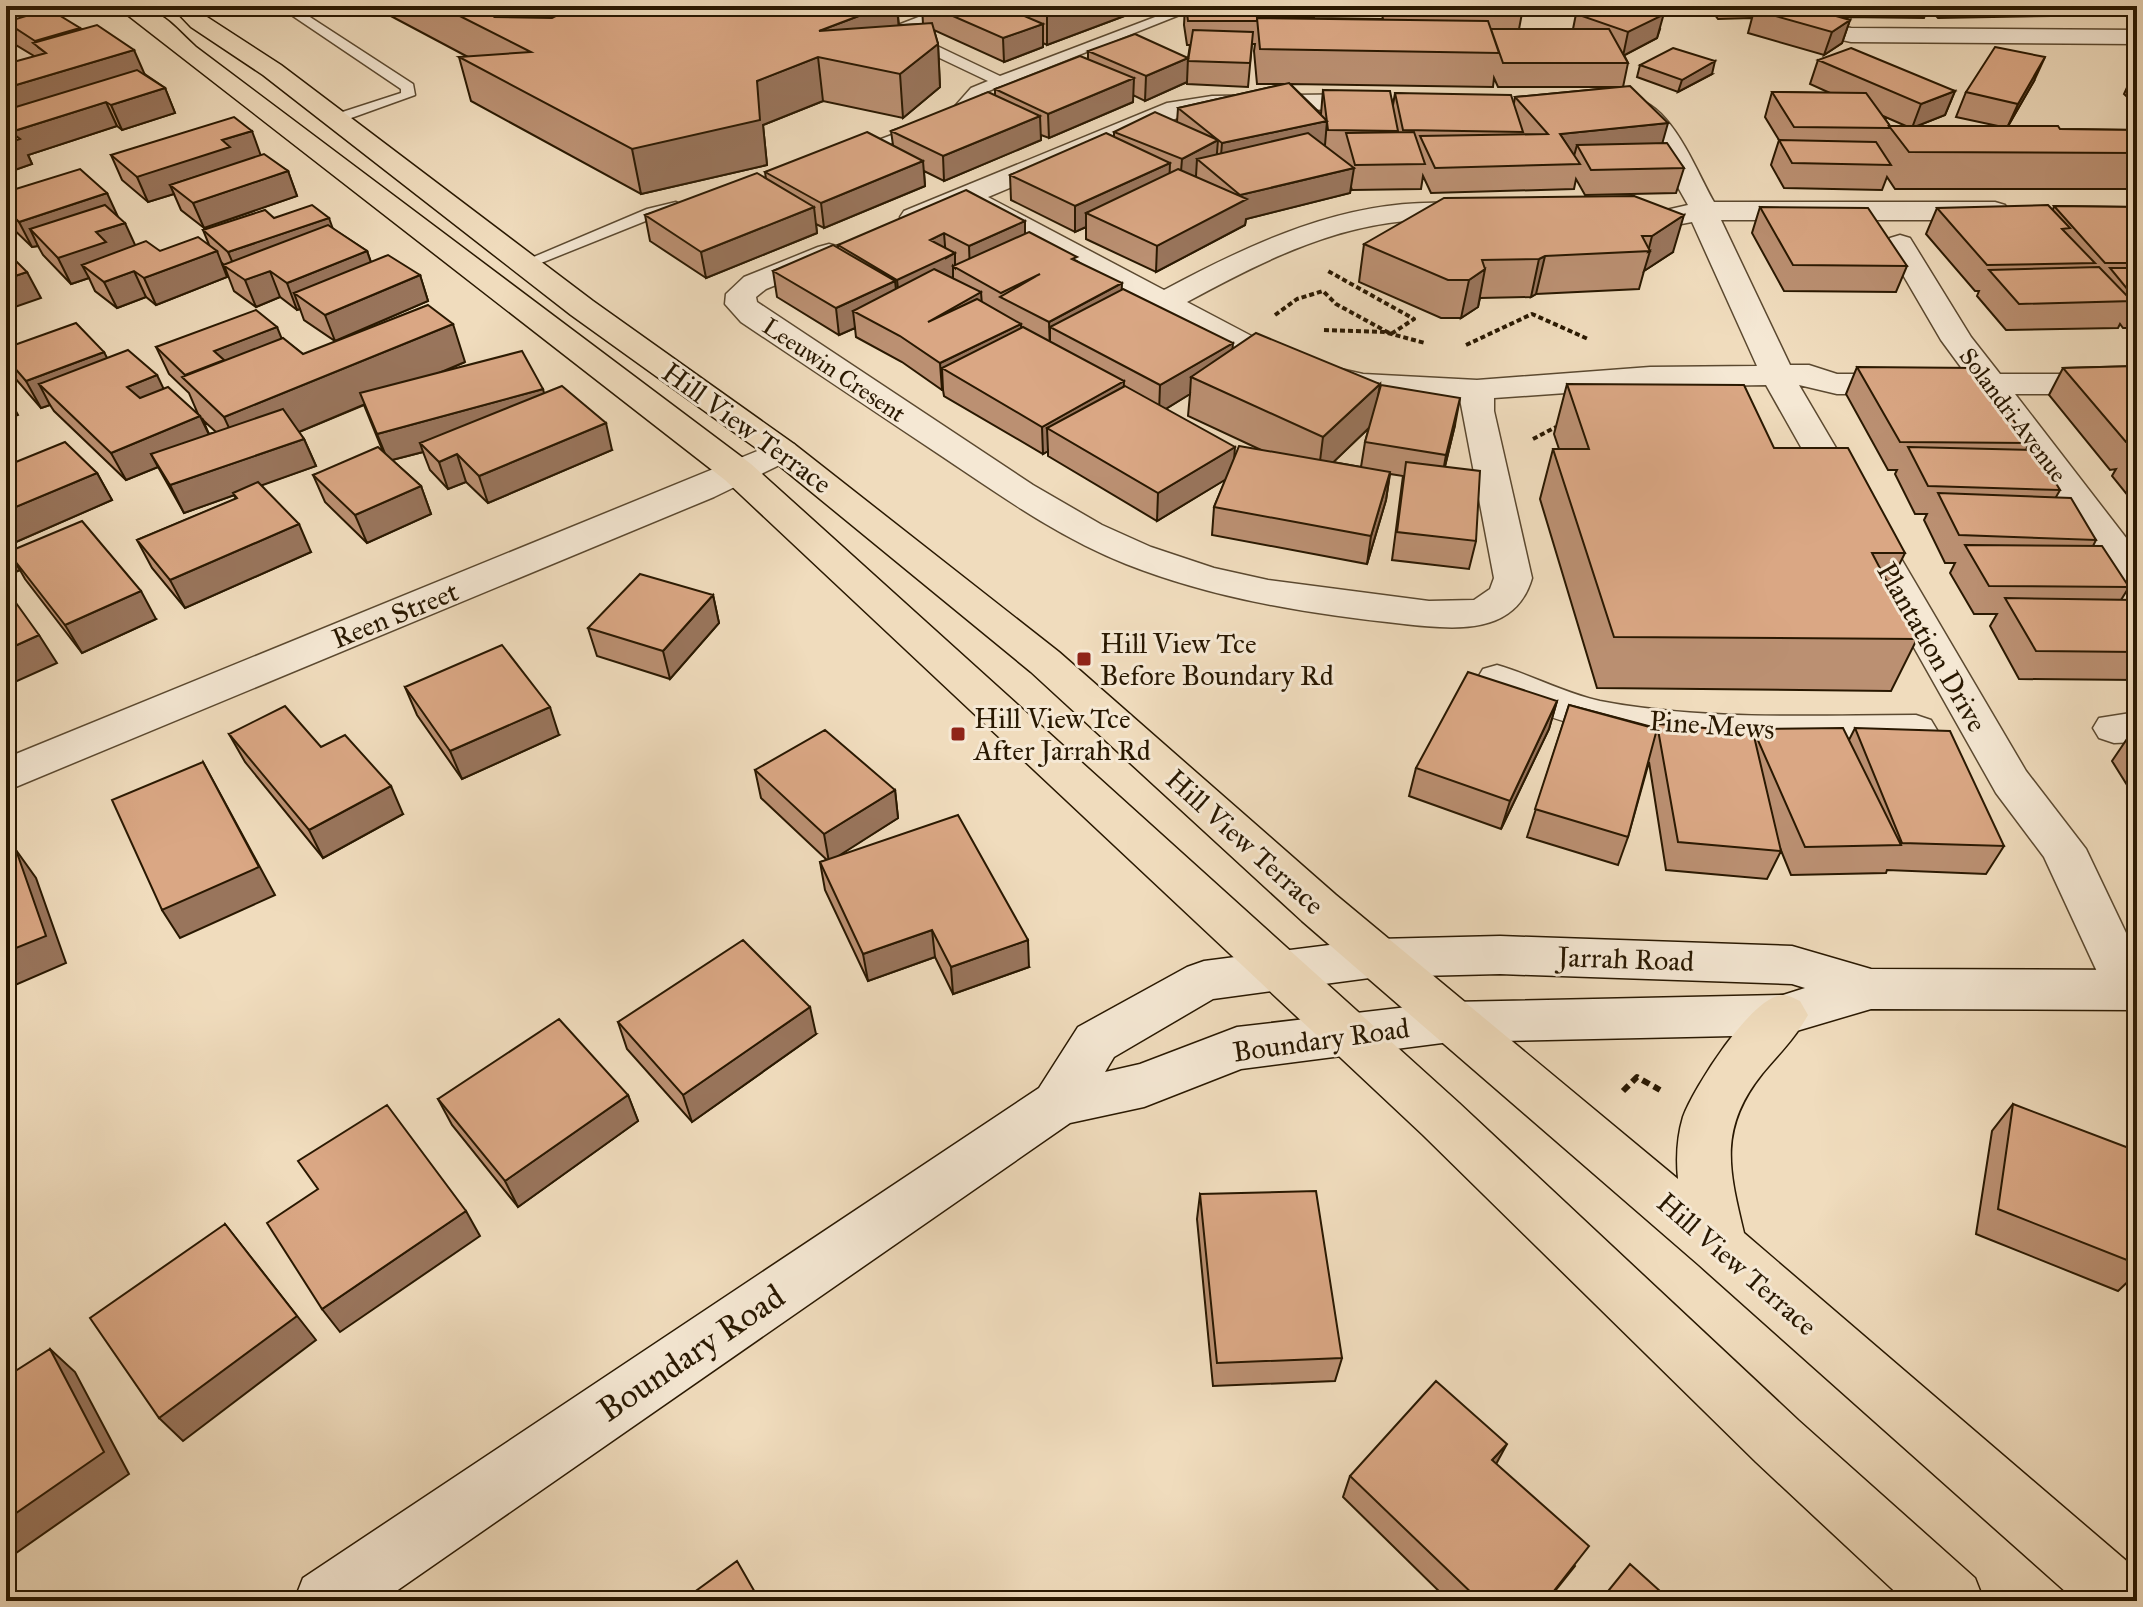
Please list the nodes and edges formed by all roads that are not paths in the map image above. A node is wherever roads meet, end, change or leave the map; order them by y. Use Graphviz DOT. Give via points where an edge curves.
graph roads {
  1 [pos="17,6"];
  2 [pos="70,6"];
  3 [pos="128,6"];
  4 [pos="183,6"];
  5 [pos="959,6"];
  6 [pos="1196,6"];
  7 [pos="290,7"];
  8 [pos="6,9"];
  9 [pos="1782,10"];
  10 [pos="2115,16"];
  11 [pos="6,18"];
  12 [pos="1881,35"];
  13 [pos="2137,36"];
  14 [pos="1901,61"];
  15 [pos="999,81"];
  16 [pos="1402,102"];
  17 [pos="1593,104"];
  18 [pos="335,119"];
  19 [pos="837,157"];
  20 [pos="965,196"];
  21 [pos="697,203"];
  22 [pos="1705,211"];
  23 [pos="2025,211"];
  24 [pos="1500,213"];
  25 [pos="1642,216"];
  26 [pos="1900,244"];
  27 [pos="525,264"];
  28 [pos="1162,303"];
  29 [pos="2137,365"];
  30 [pos="1982,374"];
  31 [pos="1794,376"];
  32 [pos="2137,384"];
  33 [pos="1477,390"];
  34 [pos="782,451"];
  35 [pos="738,472"];
  36 [pos="2137,578"];
  37 [pos="1497,679"];
  38 [pos="1981,731"];
  39 [pos="6,775"];
  40 [pos="1377,958"];
  41 [pos="1280,971"];
  42 [pos="1871,989"];
  43 [pos="2133,990"];
  44 [pos="1783,1015"];
  45 [pos="1450,1022"];
  46 [pos="1348,1033"];
  47 [pos="1057,1104"];
  48 [pos="1719,1247"];
  49 [pos="326,1601"];
  50 [pos="1952,1601"];
  51 [pos="2124,1601"];
  1 -- 8 [label="street"];
  2 -- 11 [label="street"];
  3 -- 35 [label="main road, Hill View Terrace"];
  4 -- 18 [label="main road, Hill View Terrace"];
  5 -- 15 [label="lane" via="886,27"];
  6 -- 15 [label="lane"];
  7 -- 18 [label="lane" via="408,87 408,95 395,101"];
  9 -- 12 [label="street" via="1815,29"];
  10 -- 13 [label="street"];
  12 -- 13 [label="street"];
  12 -- 14 [label="street"];
  15 -- 19 [label="lane" via="976,91 953,117"];
  16 -- 20 [label="street, Leeuwin Cresent" via="1227,103 1176,109"];
  17 -- 22 [label="street" via="1625,104 1646,111"];
  18 -- 27 [label="main road, Hill View Terrace"];
  20 -- 28 [label="street"];
  20 -- 33 [label="street, Leeuwin Cresent" via="755,283 741,294 741,304 1025,496 1137,554 1203,577 1330,605 1460,616 1490,608 1506,597 1513,578"];
  21 -- 27 [label="lane" via="653,212"];
  22 -- 23 [label="street"];
  22 -- 25 [label="street"];
  22 -- 31 [label="street, Plantation Drive" via="1707,227"];
  24 -- 28 [label="street" via="1405,212 1349,223 1277,246"];
  26 -- 30 [label="street, Solandri Avenue"];
  27 -- 34 [label="main road, Hill View Terrace"];
  28 -- 33 [label="street" via="1267,346 1305,371 1363,384"];
  29 -- 30 [label="street"];
  30 -- 31 [label="street" via="1837,384"];
  30 -- 32 [label="street"];
  30 -- 36 [label="street, Solandri Avenue"];
  31 -- 33 [label="street" via="1650,377"];
  31 -- 38 [label="street, Plantation Drive"];
  34 -- 35 [label="street, Reen Street"];
  34 -- 40 [label="main road, Hill View Terrace" via="1045,662"];
  35 -- 39 [label="street, Reen Street"];
  35 -- 41 [label="main road, Hill View Terrace"];
  37 -- 38 [label="street, Pine Mews" via="1553,703 1654,723 1723,729"];
  38 -- 43 [label="street, Plantation Drive" via="2011,782 2063,849"];
  40 -- 41 [label="street, Boundary Road"];
  40 -- 42 [label="street, Jarrah Road" via="1500,955 1792,965"];
  40 -- 45 [label="main road, Hill View Terrace"];
  41 -- 46 [label="main road, Hill View Terrace"];
  41 -- 47 [label="street, Boundary Road" via="1204,981 1096,1042"];
  42 -- 43 [label="street, Jarrah Road"];
  42 -- 44 [label="street, Jarrah Road"];
  44 -- 45 [label="street, Jarrah Road"];
  44 -- 48 [label="main road" via="1730,1075 1708,1117 1703,1157"];
  45 -- 46 [label="street, Boundary Road"];
  45 -- 48 [label="main road, Hill View Terrace"];
  46 -- 47 [label="street, Boundary Road" via="1237,1048 1144,1085"];
  46 -- 50 [label="main road, Hill View Terrace"];
  47 -- 49 [label="street, Boundary Road"];
  48 -- 51 [label="main road, Hill View Terrace"];
}
